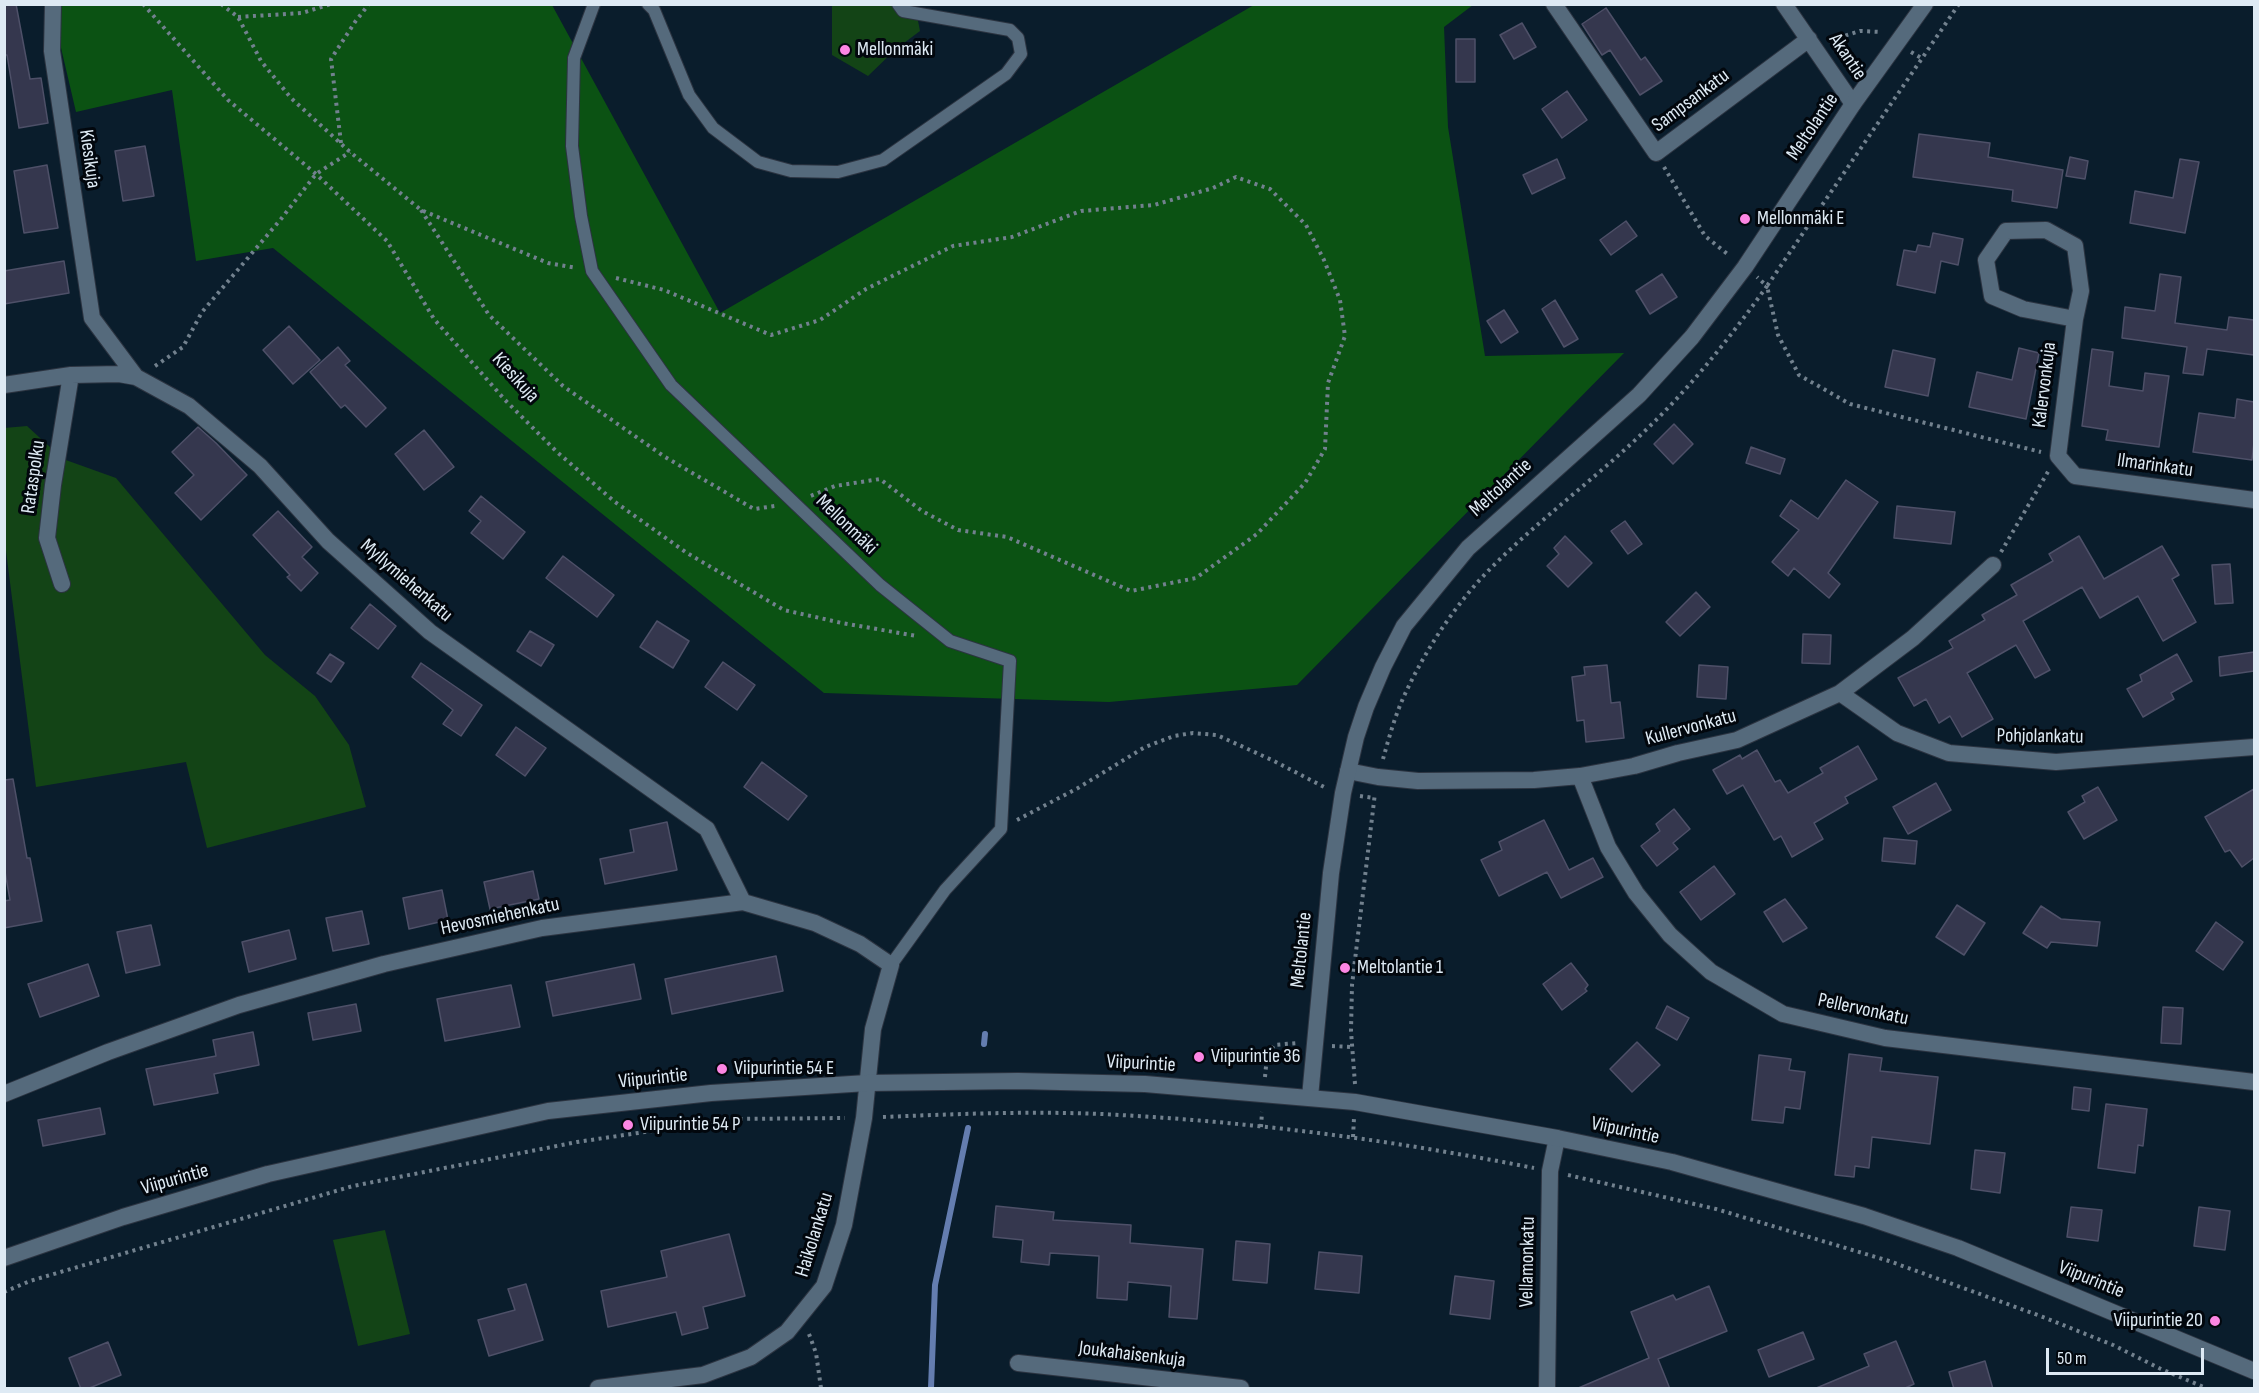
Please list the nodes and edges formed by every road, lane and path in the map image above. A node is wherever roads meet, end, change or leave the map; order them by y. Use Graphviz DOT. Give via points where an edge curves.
graph roads {
  1 [pos="53,4"];
  2 [pos="143,4"];
  3 [pos="221,4"];
  4 [pos="331,4"];
  5 [pos="369,4"];
  6 [pos="594,4"];
  7 [pos="648,4"];
  8 [pos="898,4"];
  9 [pos="1554,4"];
  10 [pos="1784,4"];
  11 [pos="1925,4"];
  12 [pos="1959,4"];
  13 [pos="238,17"];
  14 [pos="1809,39"];
  15 [pos="1898,44"];
  16 [pos="1923,59"];
  17 [pos="1853,104"];
  18 [pos="341,143"];
  19 [pos="350,152"];
  20 [pos="1656,153"];
  21 [pos="316,174"];
  22 [pos="422,210"];
  23 [pos="1745,267"];
  24 [pos="592,271"];
  25 [pos="1767,286"];
  26 [pos="2074,319"];
  27 [pos="71,375"];
  28 [pos="136,377"];
  29 [pos="4,385"];
  30 [pos="2058,456"];
  31 [pos="2254,500"];
  32 [pos="794,502"];
  33 [pos="1993,565"];
  34 [pos="62,584"];
  35 [pos="950,641"];
  36 [pos="1840,693"];
  37 [pos="2254,747"];
  38 [pos="1348,771"];
  39 [pos="1580,776"];
  40 [pos="1378,777"];
  41 [pos="1343,793"];
  42 [pos="1374,798"];
  43 [pos="1001,829"];
  44 [pos="743,902"];
  45 [pos="891,965"];
  46 [pos="1315,1044"];
  47 [pos="1352,1047"];
  48 [pos="2254,1082"];
  49 [pos="867,1083"];
  50 [pos="1264,1093"];
  51 [pos="4,1094"];
  52 [pos="1310,1097"];
  53 [pos="1355,1102"];
  54 [pos="864,1118"];
  55 [pos="1261,1127"];
  56 [pos="1353,1137"];
  57 [pos="1557,1138"];
  58 [pos="1550,1171"];
  59 [pos="4,1258"];
  60 [pos="4,1292"];
  61 [pos="803,1313"];
  62 [pos="1018,1363"];
  63 [pos="2254,1371"];
  64 [pos="1183,1385"];
  65 [pos="598,1389"];
  66 [pos="821,1389"];
  67 [pos="1241,1389"];
  68 [pos="1547,1389"];
  69 [pos="2206,1389"];
  1 -- 28 [label="street, Kiesikuja" via="52,51 92,318"];
  2 -- 21 [label="path, Kiesikuja" via="228,100"];
  3 -- 13 [label="path"];
  4 -- 13 [label="path" via="302,13"];
  5 -- 18 [label="path" via="331,59"];
  6 -- 24 [label="lane, Mellonmäki" via="574,58 572,146"];
  7 -- 8 [label="lane" via="654,10 689,95 713,128 758,162 791,171 827,172 883,160 997,81 1021,54 1018,39 1010,30 903,10"];
  9 -- 20 [label="street, Sampsankatu"];
  10 -- 14 [label="street, Akantie"];
  11 -- 15 [label="street, Meltolantie"];
  12 -- 16 [label="path"];
  13 -- 18 [label="path" via="261,61 291,98"];
  14 -- 15 [label="path" via="1834,40 1860,31 1883,32"];
  14 -- 17 [label="street, Akantie"];
  14 -- 20 [label="street, Sampsankatu"];
  15 -- 16 [label="path"];
  15 -- 17 [label="street, Meltolantie"];
  16 -- 25 [label="path"];
  17 -- 23 [label="street, Meltolantie"];
  18 -- 19 [label="path"];
  19 -- 21 [label="path"];
  19 -- 22 [label="path"];
  20 -- 23 [label="path" via="1705,236"];
  21 -- 28 [label="path" via="201,312 183,347"];
  21 -- 35 [label="path, Kiesikuja" via="387,241 434,318 505,400 615,502 687,553 784,610"];
  22 -- 24 [label="path" via="548,263"];
  22 -- 32 [label="path" via="489,315 562,386 665,457 754,509"];
  23 -- 25 [label="path"];
  23 -- 38 [label="street, Meltolantie" via="1692,337 1639,395 1468,548 1404,626 1366,707"];
  24 -- 32 [label="lane, Mellonmäki" via="671,385"];
  24 -- 32 [label="path" via="664,290 771,335 820,320 866,290 953,246 1012,237 1081,211 1154,205 1236,177 1270,189 1306,225 1324,260 1340,300 1346,336 1328,383 1325,449 1305,483 1278,514 1196,578 1131,591 1007,537 958,530 922,511 880,480 835,486"];
  25 -- 30 [label="path" via="1778,334 1788,355 1799,375 1819,387 1850,404"];
  25 -- 40 [label="path" via="1733,333 1653,424 1491,568 1455,611 1404,695"];
  26 -- 26 [label="street, Kalervonkuja" via="2081,291 2075,246 2046,230 2006,231 1986,260 1992,296 2024,309"];
  26 -- 30 [label="street, Kalervonkuja"];
  27 -- 28 [label="street, Myllymiehenkatu"];
  27 -- 29 [label="street, Myllymiehenkatu"];
  27 -- 34 [label="street, Rataspolku" via="47,538"];
  28 -- 44 [label="street, Myllymiehenkatu" via="189,406 260,466 328,541 430,632 707,829"];
  30 -- 31 [label="street, Ilmarinkatu" via="2075,476"];
  30 -- 33 [label="path"];
  32 -- 35 [label="lane, Mellonmäki" via="880,585"];
  33 -- 36 [label="street, Kullervonkatu" via="1913,638"];
  35 -- 43 [label="lane, Mellonmäki" via="1010,660"];
  36 -- 37 [label="street, Pohjolankatu" via="1898,733 1949,753 2055,762"];
  36 -- 39 [label="street, Kullervonkatu" via="1737,740"];
  38 -- 40 [label="street, Kullervonkatu"];
  38 -- 41 [label="street, Meltolantie"];
  39 -- 40 [label="street, Kullervonkatu" via="1481,782"];
  39 -- 48 [label="street, Pellervonkatu" via="1608,847 1636,893 1670,935 1711,972 1783,1014 1885,1038"];
  40 -- 42 [label="path"];
  41 -- 42 [label="path"];
  41 -- 43 [label="path" via="1218,735 1193,733 1145,747"];
  41 -- 46 [label="street, Meltolantie" via="1331,873"];
  42 -- 47 [label="path" via="1352,985"];
  43 -- 45 [label="lane" via="945,890"];
  44 -- 45 [label="street, Hevosmiehenkatu" via="815,923 860,944"];
  44 -- 51 [label="street, Hevosmiehenkatu" via="542,928 384,964 239,1005"];
  45 -- 49 [label="street" via="873,1029"];
  46 -- 47 [label="path"];
  46 -- 50 [label="path" via="1274,1045 1267,1056"];
  46 -- 52 [label="street, Meltolantie"];
  47 -- 53 [label="path"];
  49 -- 50 [label="street, Viipurintie" via="1145,1084"];
  49 -- 54 [label="street, Haikolankatu"];
  49 -- 59 [label="street, Viipurintie" via="548,1111 268,1174"];
  50 -- 52 [label="street, Viipurintie"];
  50 -- 55 [label="path"];
  52 -- 53 [label="street, Viipurintie"];
  53 -- 56 [label="path"];
  53 -- 57 [label="street, Viipurintie"];
  54 -- 55 [label="path" via="974,1113 1100,1114"];
  54 -- 60 [label="path" via="733,1119 577,1142 353,1186"];
  54 -- 61 [label="street, Haikolankatu" via="844,1225 824,1286"];
  55 -- 56 [label="path"];
  56 -- 58 [label="path"];
  57 -- 58 [label="street, Vellamonkatu"];
  57 -- 63 [label="street, Viipurintie" via="1682,1164 1958,1248"];
  58 -- 68 [label="street, Vellamonkatu"];
  58 -- 69 [label="path" via="1716,1209 1889,1261 2094,1336"];
  61 -- 65 [label="street, Haikolankatu" via="787,1332 751,1357 703,1375"];
  61 -- 66 [label="path" via="816,1353"];
  62 -- 64 [label="street, Joukahaisenkuja"];
  64 -- 67 [label="street, Joukahaisenkuja"];
}
